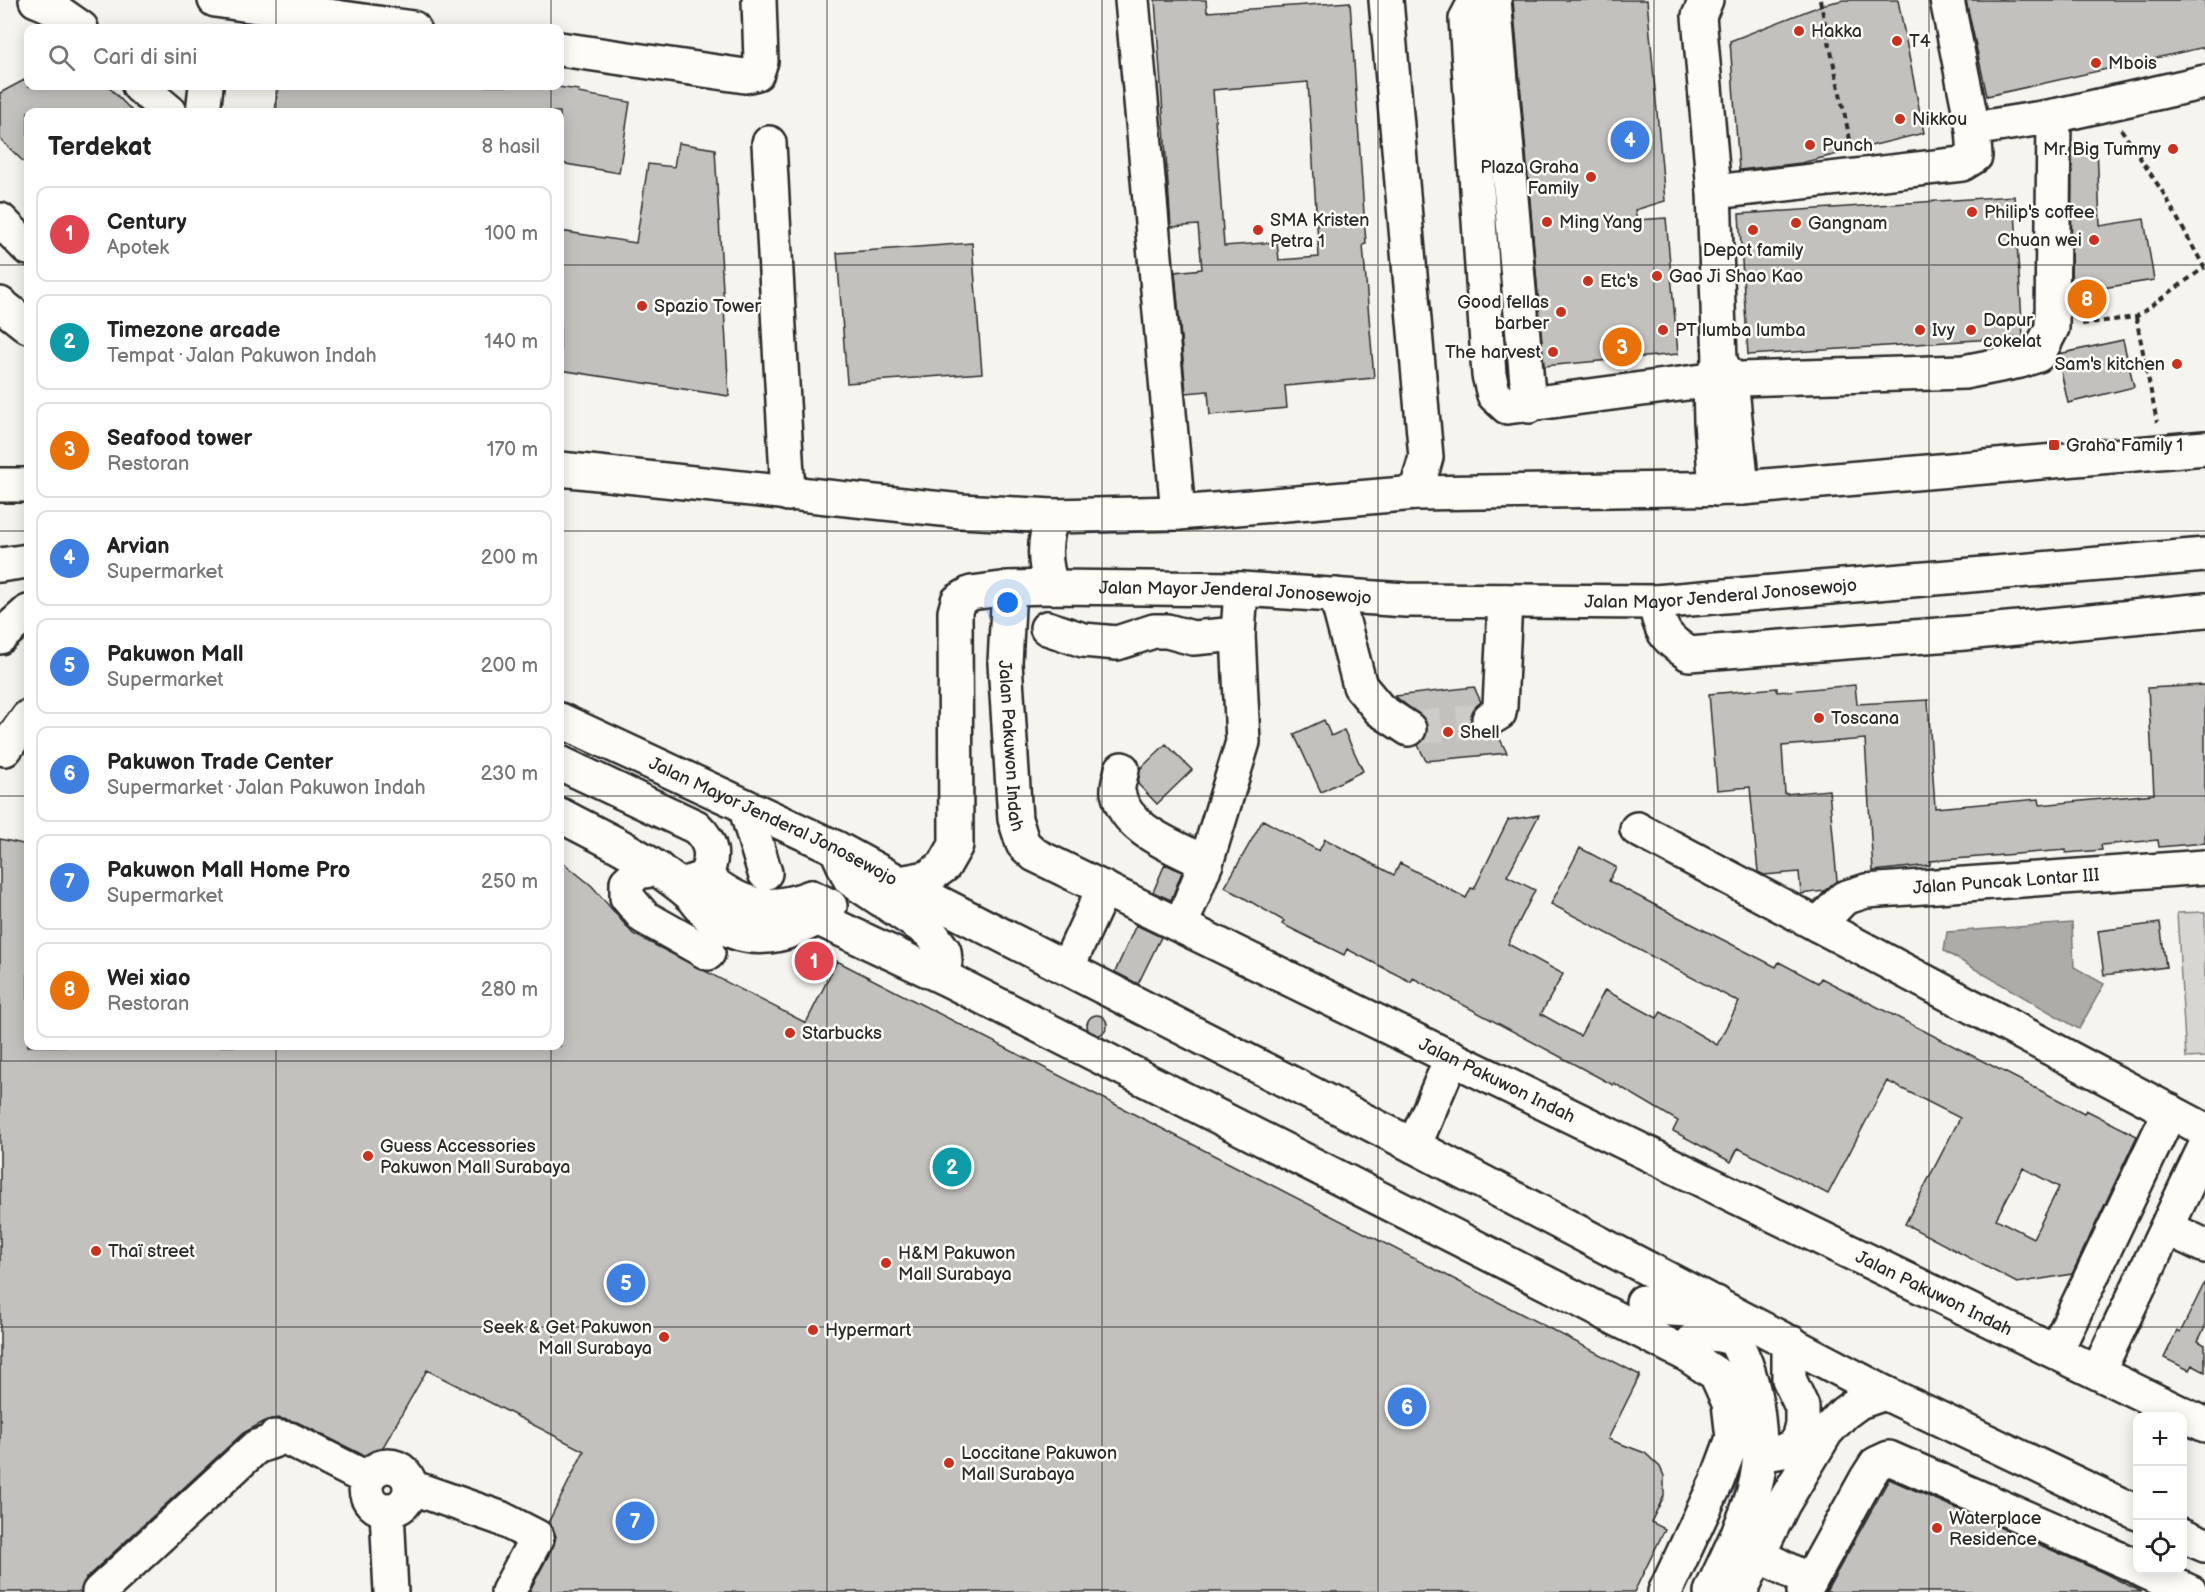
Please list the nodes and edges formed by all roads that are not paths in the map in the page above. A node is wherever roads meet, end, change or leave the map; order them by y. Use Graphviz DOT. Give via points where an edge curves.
graph roads {
  1 [pos="36,0"];
  2 [pos="216,0"];
  3 [pos="759,0"];
  4 [pos="1132,0"];
  5 [pos="1386,0"];
  6 [pos="1476,0"];
  7 [pos="1494,0"];
  8 [pos="1706,0"];
  9 [pos="1947,0"];
  10 [pos="76,24"];
  11 [pos="214,24"];
  12 [pos="385,24"];
  13 [pos="564,51"];
  14 [pos="2205,82"];
  15 [pos="144,90"];
  16 [pos="205,90"];
  17 [pos="165,108"];
  18 [pos="203,108"];
  19 [pos="2054,116"];
  20 [pos="1973,129"];
  21 [pos="769,143"];
  22 [pos="1714,192"];
  23 [pos="0,220"];
  24 [pos="24,244"];
  25 [pos="0,304"];
  26 [pos="24,323"];
  27 [pos="1720,374"];
  28 [pos="1529,406"];
  29 [pos="2205,448"];
  30 [pos="564,469"];
  31 [pos="24,485"];
  32 [pos="0,486"];
  33 [pos="1729,488"];
  34 [pos="1416,493"];
  35 [pos="788,494"];
  36 [pos="1178,513"];
  37 [pos="1053,516"];
  38 [pos="2205,555"];
  39 [pos="24,562"];
  40 [pos="0,565"];
  41 [pos="1052,587"];
  42 [pos="1009,588"];
  43 [pos="1241,589"];
  44 [pos="1336,595"];
  45 [pos="1505,601"];
  46 [pos="1655,602"];
  47 [pos="2205,610"];
  48 [pos="24,616"];
  49 [pos="1047,628"];
  50 [pos="1238,634"];
  51 [pos="0,637"];
  52 [pos="1489,719"];
  53 [pos="24,721"];
  54 [pos="564,722"];
  55 [pos="1409,729"];
  56 [pos="2,742"];
  57 [pos="564,765"];
  58 [pos="1122,769"];
  59 [pos="745,806"];
  60 [pos="564,817"];
  61 [pos="1637,829"];
  62 [pos="836,848"];
  63 [pos="1206,863"];
  64 [pos="2205,867"];
  65 [pos="765,873"];
  66 [pos="900,883"];
  67 [pos="695,888"];
  68 [pos="1104,888"];
  69 [pos="814,908"];
  70 [pos="1181,925"];
  71 [pos="1818,925"];
  72 [pos="708,953"];
  73 [pos="945,962"];
  74 [pos="1067,968"];
  75 [pos="1452,1057"];
  76 [pos="2170,1111"];
  77 [pos="2205,1130"];
  78 [pos="1414,1146"];
  79 [pos="2205,1147"];
  80 [pos="2167,1228"];
  81 [pos="2205,1246"];
  82 [pos="1643,1302"];
  83 [pos="1716,1303"];
  84 [pos="1792,1343"];
  85 [pos="1688,1348"];
  86 [pos="2056,1351"];
  87 [pos="2098,1372"];
  88 [pos="1885,1393"];
  89 [pos="2205,1425"];
  90 [pos="1760,1455"];
  91 [pos="367,1480"];
  92 [pos="1717,1480"];
  93 [pos="411,1487"];
  94 [pos="1754,1491"];
  95 [pos="387,1510"];
  96 [pos="2133,1511"];
  97 [pos="175,1522"];
  98 [pos="2187,1537"];
  99 [pos="2205,1545"];
  100 [pos="1760,1556"];
  101 [pos="2133,1566"];
  102 [pos="2152,1574"];
  103 [pos="1807,1587"];
  104 [pos="86,1592"];
  105 [pos="99,1592"];
  106 [pos="391,1592"];
  107 [pos="508,1592"];
  108 [pos="1665,1592"];
  109 [pos="1711,1592"];
  110 [pos="1740,1592"];
  111 [pos="2190,1592"];
  1 -- 10 [label="street"];
  2 -- 11 [label="street"];
  2 -- 12 [label="street"];
  3 -- 13 [label="street" via="758,73 745,76"];
  4 -- 36 [label="street"];
  5 -- 34 [label="street" via="1426,457"];
  6 -- 28 [label="street" via="1466,18 1489,375 1494,395 1507,407"];
  7 -- 28 [label="street"];
  8 -- 22 [label="street" via="1699,16"];
  9 -- 20 [label="street"];
  14 -- 19 [label="street"];
  15 -- 17 [label="street"];
  16 -- 18 [label="street"];
  19 -- 20 [label="street"];
  19 -- 27 [label="street" via="2052,328 2038,355 1964,372"];
  20 -- 22 [label="street" via="1975,156 1969,161"];
  21 -- 35 [label="street"];
  22 -- 27 [label="street"];
  23 -- 24 [label="street"];
  25 -- 26 [label="street"];
  27 -- 28 [label="street"];
  27 -- 33 [label="street"];
  29 -- 33 [label="street"];
  30 -- 35 [label="street"];
  31 -- 32 [label="street"];
  33 -- 34 [label="street"];
  34 -- 36 [label="street"];
  35 -- 37 [label="street"];
  36 -- 37 [label="street"];
  37 -- 41 [label="street" via="1047,529 1044,558"];
  38 -- 46 [label="street, Jalan Mayor Jenderal Jonosewojo"];
  39 -- 40 [label="street"];
  41 -- 42 [label="street, Jalan Mayor Jenderal Jonosewojo"];
  41 -- 43 [label="street, Jalan Mayor Jenderal Jonosewojo"];
  42 -- 66 [label="street, Jalan Mayor Jenderal Jonosewojo" via="971,593 958,601 956,845 944,866 927,878"];
  42 -- 68 [label="street, Jalan Pakuwon Indah" via="1005,663 1018,827 1023,844 1035,855"];
  43 -- 44 [label="street, Jalan Mayor Jenderal Jonosewojo"];
  43 -- 50 [label="street"];
  44 -- 45 [label="street, Jalan Mayor Jenderal Jonosewojo"];
  44 -- 55 [label="street" via="1360,686 1380,710"];
  45 -- 46 [label="street, Jalan Mayor Jenderal Jonosewojo"];
  45 -- 52 [label="street" via="1500,706 1499,713"];
  46 -- 47 [label="street" via="1661,630 1670,642 1689,654"];
  48 -- 51 [label="street"];
  49 -- 50 [label="street" via="1083,640 1117,643 1154,631 1193,638"];
  50 -- 63 [label="street" via="1243,742"];
  53 -- 56 [label="street"];
  54 -- 59 [label="street, Jalan Mayor Jenderal Jonosewojo"];
  57 -- 67 [label="street" via="696,827 707,837 712,853"];
  58 -- 63 [label="street" via="1118,790 1124,808 1137,825"];
  59 -- 62 [label="street, Jalan Mayor Jenderal Jonosewojo"];
  59 -- 65 [label="street"];
  60 -- 67 [label="street"];
  61 -- 71 [label="street"];
  62 -- 66 [label="street, Jalan Mayor Jenderal Jonosewojo"];
  62 -- 73 [label="street" via="850,879 930,932 944,951"];
  63 -- 70 [label="street"];
  64 -- 71 [label="street, Jalan Puncak Lontar III" via="1866,891 1844,898"];
  66 -- 74 [label="street"];
  67 -- 69 [label="street" via="730,930 752,937 786,933"];
  67 -- 72 [label="street" via="638,872 627,882 627,897 644,917"];
  68 -- 70 [label="street, Jalan Pakuwon Indah"];
  68 -- 74 [label="street"];
  69 -- 73 [label="street"];
  69 -- 85 [label="street" via="947,979"];
  70 -- 75 [label="street, Jalan Pakuwon Indah"];
  71 -- 76 [label="street"];
  73 -- 85 [label="street"];
  74 -- 78 [label="street"];
  75 -- 78 [label="street"];
  75 -- 86 [label="street, Jalan Pakuwon Indah"];
  76 -- 77 [label="street"];
  76 -- 86 [label="street"];
  78 -- 83 [label="street"];
  79 -- 80 [label="street"];
  80 -- 81 [label="street"];
  80 -- 87 [label="street"];
  82 -- 83 [label="street" via="1680,1311"];
  83 -- 84 [label="street"];
  84 -- 88 [label="street"];
  84 -- 90 [label="street" via="1790,1379 1802,1407 1797,1444"];
  85 -- 90 [label="street" via="1700,1334 1734,1339 1753,1385"];
  85 -- 92 [label="street" via="1716,1374 1729,1403 1733,1438"];
  86 -- 87 [label="street, Jalan Pakuwon Indah"];
  87 -- 89 [label="street, Jalan Pakuwon Indah"];
  88 -- 96 [label="street"];
  88 -- 100 [label="street" via="1860,1402 1826,1432 1783,1503"];
  90 -- 94 [label="street"];
  91 -- 93 [label="street" via="373,1471 397,1467"];
  91 -- 95 [label="street" via="367,1495 375,1506"];
  91 -- 97 [label="street" via="289,1443 273,1442 256,1447"];
  92 -- 94 [label="street"];
  92 -- 108 [label="street"];
  93 -- 95 [label="street" via="408,1499 399,1508"];
  93 -- 107 [label="street" via="500,1518 537,1537"];
  94 -- 109 [label="street"];
  95 -- 106 [label="street"];
  97 -- 104 [label="street" via="164,1518"];
  97 -- 105 [label="street"];
  98 -- 99 [label="street"];
  100 -- 103 [label="street"];
  100 -- 110 [label="street"];
  101 -- 103 [label="street" via="1890,1458 1871,1471"];
  102 -- 111 [label="street"];
}
